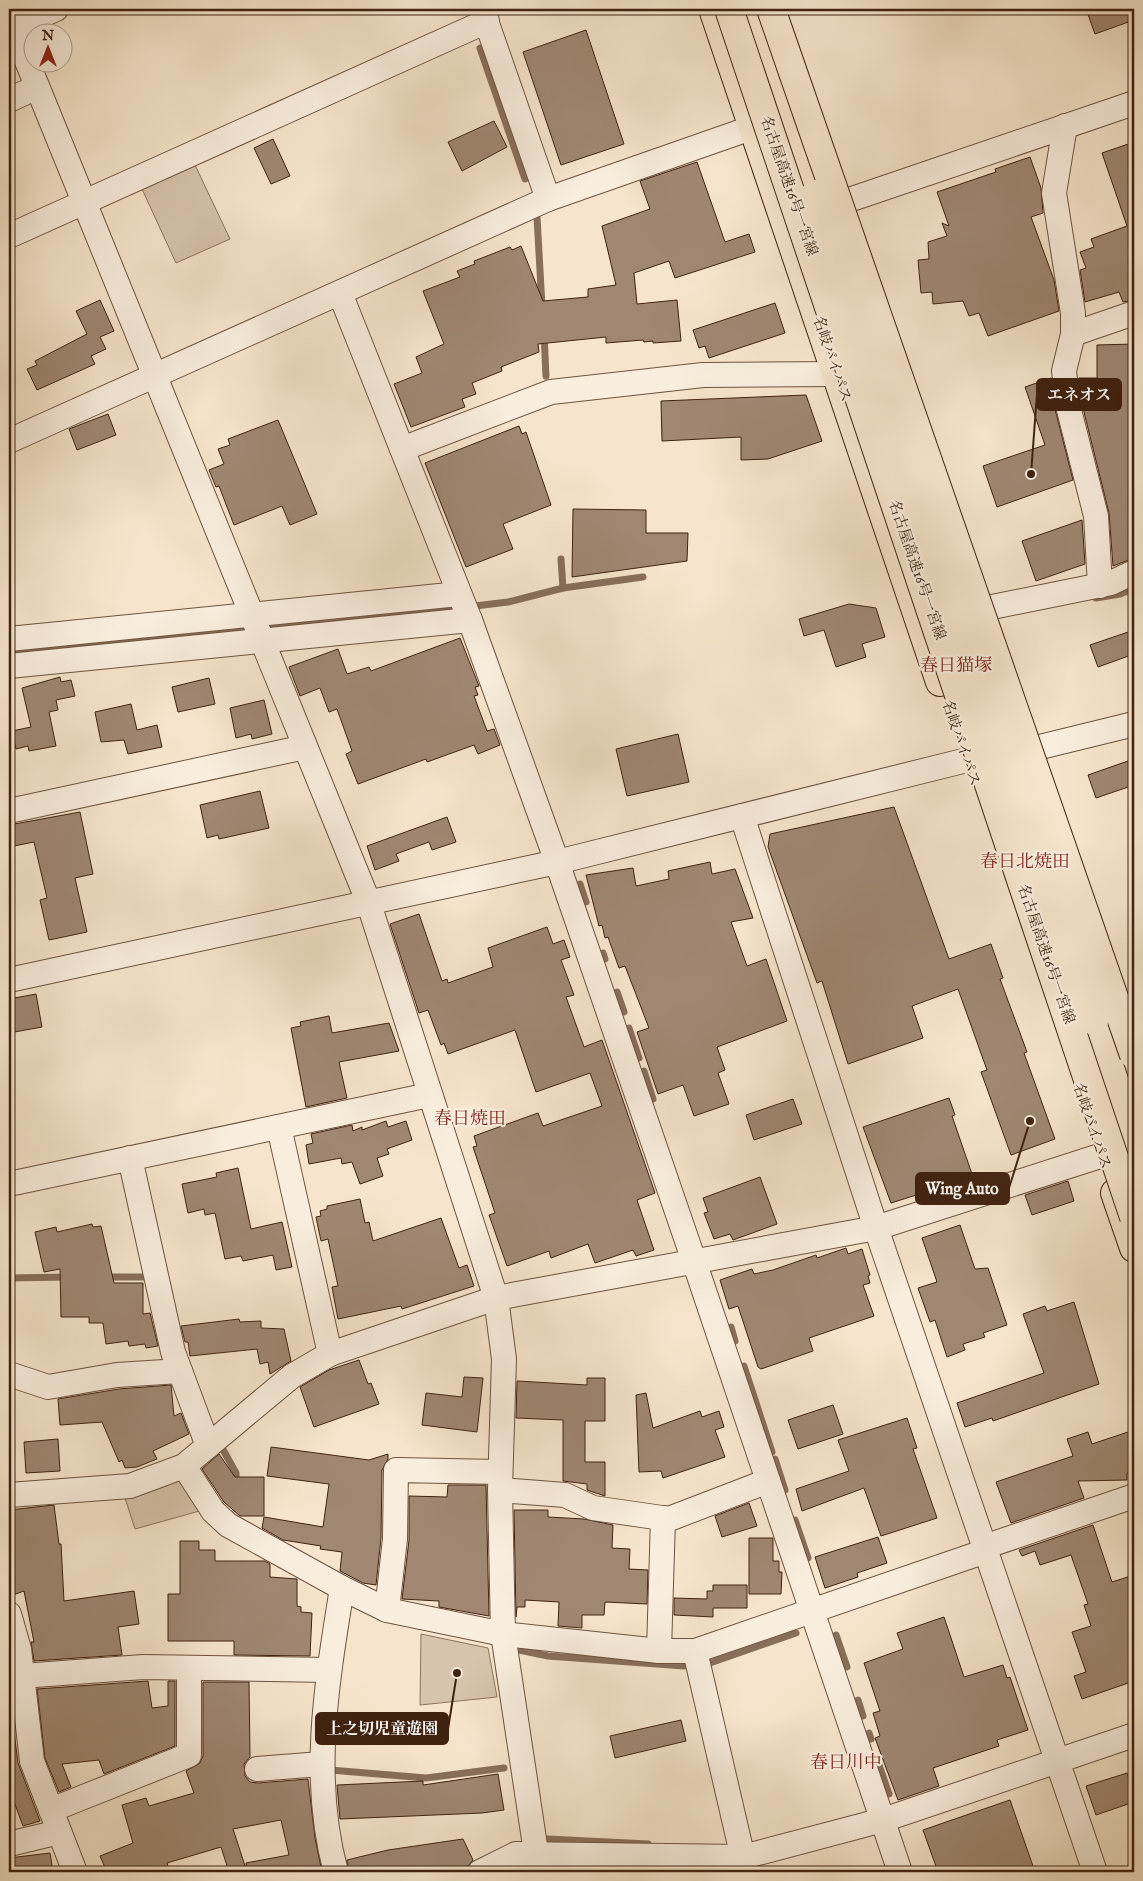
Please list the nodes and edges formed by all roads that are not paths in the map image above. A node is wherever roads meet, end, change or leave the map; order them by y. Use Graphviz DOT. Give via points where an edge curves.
graph roads {
  1 [pos="56,9"];
  2 [pos="713,9"];
  3 [pos="729,9"];
  4 [pos="770,9"];
  5 [pos="784,9"];
  6 [pos="485,15"];
  7 [pos="10,25"];
  8 [pos="37,87"];
  9 [pos="9,100"];
  10 [pos="1134,103"];
  11 [pos="1066,126"];
  12 [pos="754,127"];
  13 [pos="548,199"];
  14 [pos="846,201"];
  15 [pos="83,202"];
  16 [pos="9,236"];
  17 [pos="340,293"];
  18 [pos="1134,313"];
  19 [pos="1073,334"];
  20 [pos="837,374"];
  21 [pos="153,376"];
  22 [pos="9,441"];
  23 [pos="402,449"];
  24 [pos="1134,572"];
  25 [pos="1100,586"];
  26 [pos="459,594"];
  27 [pos="987,608"];
  28 [pos="251,615"];
  29 [pos="470,620"];
  30 [pos="9,639"];
  31 [pos="261,640"];
  32 [pos="9,666"];
  33 [pos="1134,724"];
  34 [pos="305,748"];
  35 [pos="1036,748"];
  36 [pos="967,760"];
  37 [pos="9,811"];
  38 [pos="742,816"];
  39 [pos="557,862"];
  40 [pos="368,901"];
  41 [pos="9,980"];
  42 [pos="1134,1030"];
  43 [pos="1134,1055"];
  44 [pos="429,1095"];
  45 [pos="279,1127"];
  46 [pos="1134,1139"];
  47 [pos="1103,1155"];
  48 [pos="130,1158"];
  49 [pos="9,1184"];
  50 [pos="1134,1218"];
  51 [pos="876,1228"];
  52 [pos="1134,1248"];
  53 [pos="694,1261"];
  54 [pos="496,1298"];
  55 [pos="330,1354"];
  56 [pos="180,1371"];
  57 [pos="9,1374"];
  58 [pos="208,1446"];
  59 [pos="184,1466"];
  60 [pos="500,1481"];
  61 [pos="768,1481"];
  62 [pos="9,1495"];
  63 [pos="1134,1496"];
  64 [pos="663,1518"];
  65 [pos="985,1549"];
  66 [pos="342,1588"];
  67 [pos="387,1610"];
  68 [pos="812,1611"];
  69 [pos="9,1614"];
  70 [pos="503,1634"];
  71 [pos="14,1649"];
  72 [pos="659,1651"];
  73 [pos="695,1651"];
  74 [pos="189,1668"];
  75 [pos="329,1670"];
  76 [pos="22,1676"];
  77 [pos="1134,1735"];
  78 [pos="1057,1761"];
  79 [pos="321,1764"];
  80 [pos="257,1769"];
  81 [pos="51,1810"];
  82 [pos="883,1820"];
  83 [pos="59,1832"];
  84 [pos="9,1844"];
  85 [pos="538,1864"];
  86 [pos="744,1865"];
  87 [pos="75,1872"];
  88 [pos="336,1872"];
  89 [pos="480,1872"];
  90 [pos="900,1872"];
  91 [pos="1095,1872"];
  1 -- 7 [label="street"];
  2 -- 12 [label="highway, 名岐バイパス"];
  3 -- 50 [label="highway, 名古屋高速16号一宮線, bridge"];
  4 -- 43 [label="highway, bridge"];
  4 -- 46 [label="highway, bridge" via="788,112"];
  5 -- 14 [label="highway"];
  6 -- 13 [label="street"];
  6 -- 15 [label="street"];
  7 -- 8 [label="street"];
  8 -- 9 [label="street"];
  8 -- 15 [label="street"];
  10 -- 11 [label="street"];
  11 -- 14 [label="street"];
  11 -- 19 [label="street" via="1054,193 1073,313"];
  12 -- 13 [label="street"];
  12 -- 20 [label="highway, 名岐バイパス"];
  13 -- 17 [label="street"];
  14 -- 27 [label="highway"];
  15 -- 16 [label="street"];
  15 -- 21 [label="street"];
  17 -- 21 [label="street"];
  17 -- 23 [label="street"];
  18 -- 19 [label="street"];
  19 -- 25 [label="street" via="1064,371 1068,406 1096,516"];
  20 -- 23 [label="street" via="703,375 550,392"];
  20 -- 36 [label="highway, 名岐バイパス"];
  21 -- 22 [label="street"];
  21 -- 28 [label="street"];
  23 -- 26 [label="street"];
  24 -- 25 [label="street"];
  25 -- 27 [label="street"];
  26 -- 28 [label="street"];
  26 -- 29 [label="street"];
  27 -- 35 [label="highway"];
  28 -- 30 [label="street"];
  28 -- 31 [label="street"];
  29 -- 31 [label="street"];
  29 -- 39 [label="street"];
  31 -- 32 [label="street"];
  31 -- 34 [label="street"];
  33 -- 35 [label="street"];
  34 -- 37 [label="street"];
  34 -- 40 [label="street"];
  35 -- 36 [label="street"];
  35 -- 42 [label="highway"];
  36 -- 38 [label="street"];
  36 -- 47 [label="highway, 名岐バイパス"];
  38 -- 39 [label="street"];
  38 -- 51 [label="street"];
  39 -- 40 [label="street"];
  39 -- 53 [label="street"];
  40 -- 41 [label="street"];
  40 -- 44 [label="street"];
  44 -- 45 [label="street"];
  44 -- 54 [label="street"];
  45 -- 48 [label="street"];
  45 -- 55 [label="street"];
  47 -- 51 [label="street"];
  47 -- 52 [label="highway, 名岐バイパス"];
  48 -- 49 [label="street"];
  48 -- 56 [label="street"];
  51 -- 53 [label="street"];
  51 -- 65 [label="street"];
  53 -- 54 [label="street"];
  53 -- 61 [label="street"];
  54 -- 55 [label="street"];
  54 -- 60 [label="street" via="504,1359"];
  55 -- 58 [label="street" via="292,1376"];
  56 -- 57 [label="street" via="117,1375 48,1387"];
  56 -- 58 [label="street"];
  58 -- 59 [label="street"];
  59 -- 62 [label="street" via="130,1486"];
  59 -- 66 [label="street" via="213,1511 228,1525"];
  60 -- 64 [label="street" via="566,1494 592,1508"];
  60 -- 67 [label="street" via="396,1470 395,1540"];
  60 -- 70 [label="street"];
  61 -- 64 [label="street" via="669,1519"];
  61 -- 68 [label="street"];
  63 -- 65 [label="street"];
  64 -- 72 [label="street"];
  65 -- 68 [label="street"];
  65 -- 78 [label="street"];
  66 -- 67 [label="street"];
  66 -- 75 [label="street"];
  67 -- 70 [label="street"];
  68 -- 73 [label="street"];
  68 -- 82 [label="street"];
  69 -- 71 [label="street"];
  70 -- 72 [label="street"];
  70 -- 85 [label="street"];
  71 -- 76 [label="street"];
  72 -- 73 [label="street"];
  73 -- 86 [label="street"];
  74 -- 75 [label="street"];
  74 -- 76 [label="street" via="143,1667"];
  74 -- 81 [label="street" via="189,1755"];
  75 -- 79 [label="street"];
  76 -- 81 [label="street" via="32,1761"];
  77 -- 78 [label="street"];
  78 -- 82 [label="street"];
  78 -- 91 [label="street"];
  79 -- 80 [label="street"];
  79 -- 88 [label="street" via="324,1819"];
  81 -- 83 [label="street"];
  82 -- 86 [label="street"];
  82 -- 90 [label="street"];
  83 -- 84 [label="street"];
  83 -- 87 [label="street"];
  85 -- 86 [label="street"];
  85 -- 89 [label="street" via="516,1854"];
}
